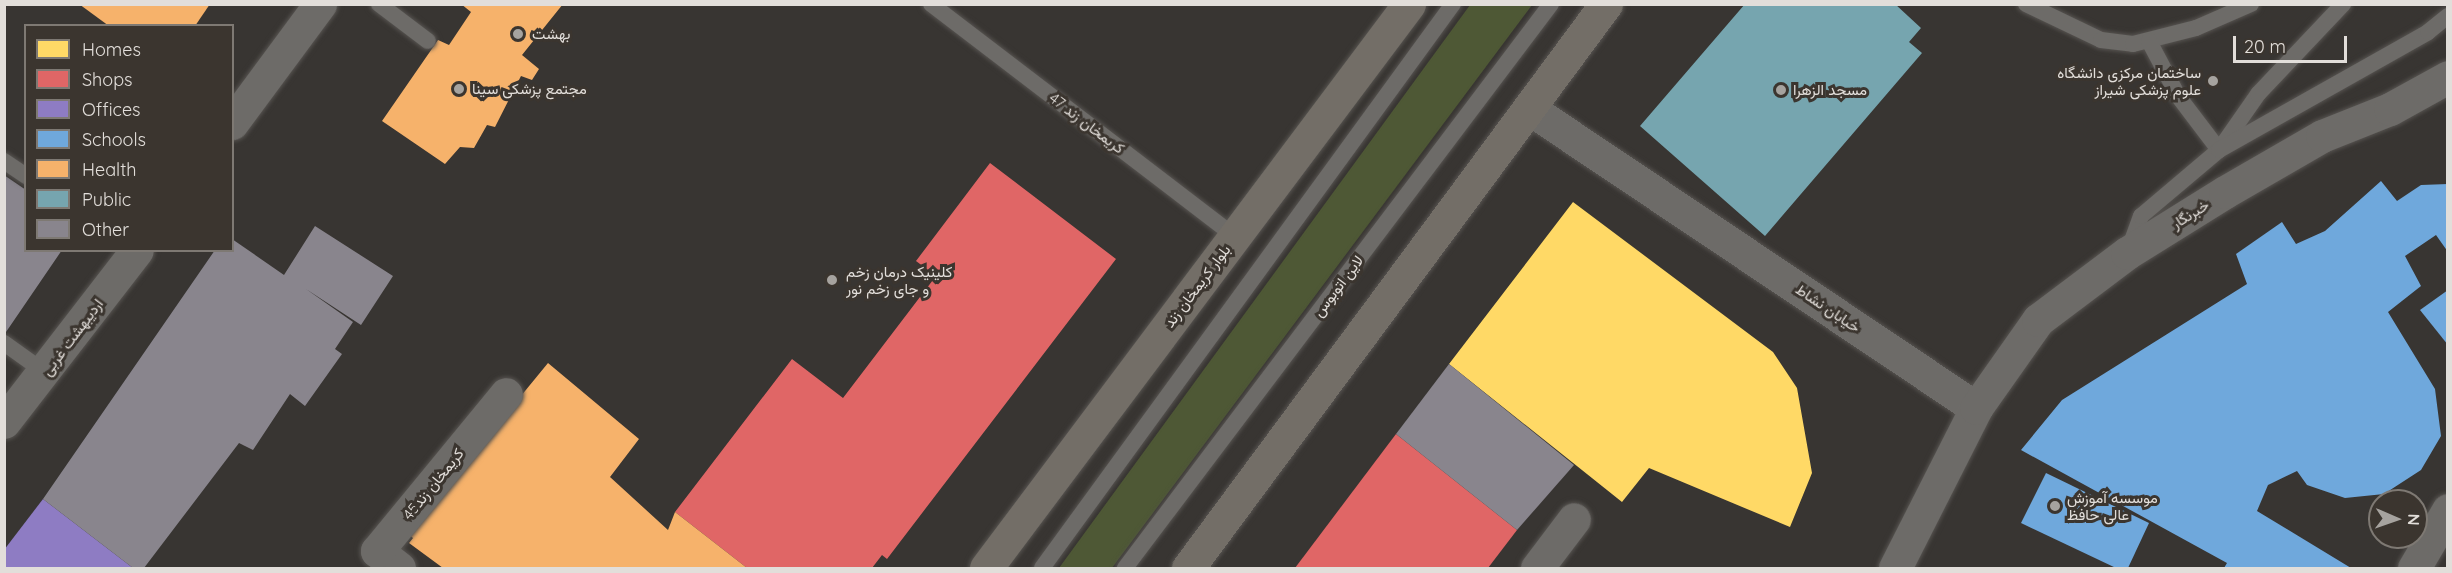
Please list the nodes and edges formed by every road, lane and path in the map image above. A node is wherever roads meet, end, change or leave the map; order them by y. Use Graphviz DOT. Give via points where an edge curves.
graph roads {
  1 [pos="320,4"];
  2 [pos="379,4"];
  3 [pos="1408,4"];
  4 [pos="1453,4"];
  5 [pos="1551,4"];
  6 [pos="1606,4"];
  7 [pos="2026,4"];
  8 [pos="2251,4"];
  9 [pos="2343,4"];
  10 [pos="935,8"];
  11 [pos="2448,16"];
  12 [pos="428,41"];
  13 [pos="2149,41"];
  14 [pos="2448,77"];
  15 [pos="2448,102"];
  16 [pos="1530,109"];
  17 [pos="2390,109"];
  18 [pos="234,120"];
  19 [pos="2219,150"];
  20 [pos="4,161"];
  21 [pos="24,175"];
  22 [pos="1234,236"];
  23 [pos="133,252"];
  24 [pos="2127,253"];
  25 [pos="4,343"];
  26 [pos="46,373"];
  27 [pos="506,394"];
  28 [pos="1976,408"];
  29 [pos="4,422"];
  30 [pos="2448,510"];
  31 [pos="1574,519"];
  32 [pos="399,568"];
  33 [pos="986,568"];
  34 [pos="1042,568"];
  35 [pos="1125,568"];
  36 [pos="1188,568"];
  37 [pos="1537,568"];
  38 [pos="1895,568"];
  39 [pos="2414,568"];
  1 -- 18 [label="main road"];
  2 -- 12 [label="lane"];
  3 -- 22 [label="main road, بلوار کریمخان زند"];
  4 -- 34 [label="lane"];
  5 -- 35 [label="lane, لاین اتوبوس"];
  6 -- 16 [label="main road"];
  7 -- 13 [label="lane" via="2101,40"];
  8 -- 13 [label="lane"];
  9 -- 19 [label="lane" via="2252,101"];
  10 -- 22 [label="lane, 47 کریمخان زند"];
  11 -- 19 [label="lane" via="2428,32"];
  13 -- 19 [label="lane" via="2178,96"];
  14 -- 17 [label="main road, خبرنگار"];
  15 -- 17 [label="main road"];
  16 -- 28 [label="main road, خیابان نشاط"];
  16 -- 36 [label="main road"];
  17 -- 24 [label="main road, خبرنگار" via="2322,135"];
  19 -- 24 [label="lane" via="2141,216"];
  20 -- 21 [label="lane"];
  22 -- 33 [label="main road, بلوار کریمخان زند"];
  23 -- 26 [label="main road, اردیبهشت غربی"];
  24 -- 28 [label="main road, خبرنگار" via="2038,320"];
  25 -- 26 [label="lane"];
  26 -- 29 [label="main road, اردیبهشت غربی"];
  27 -- 32 [label="main road, کریمخان زند45" via="377,551"];
  28 -- 38 [label="main road"];
  30 -- 39 [label="main road"];
  31 -- 37 [label="main road"];
}
